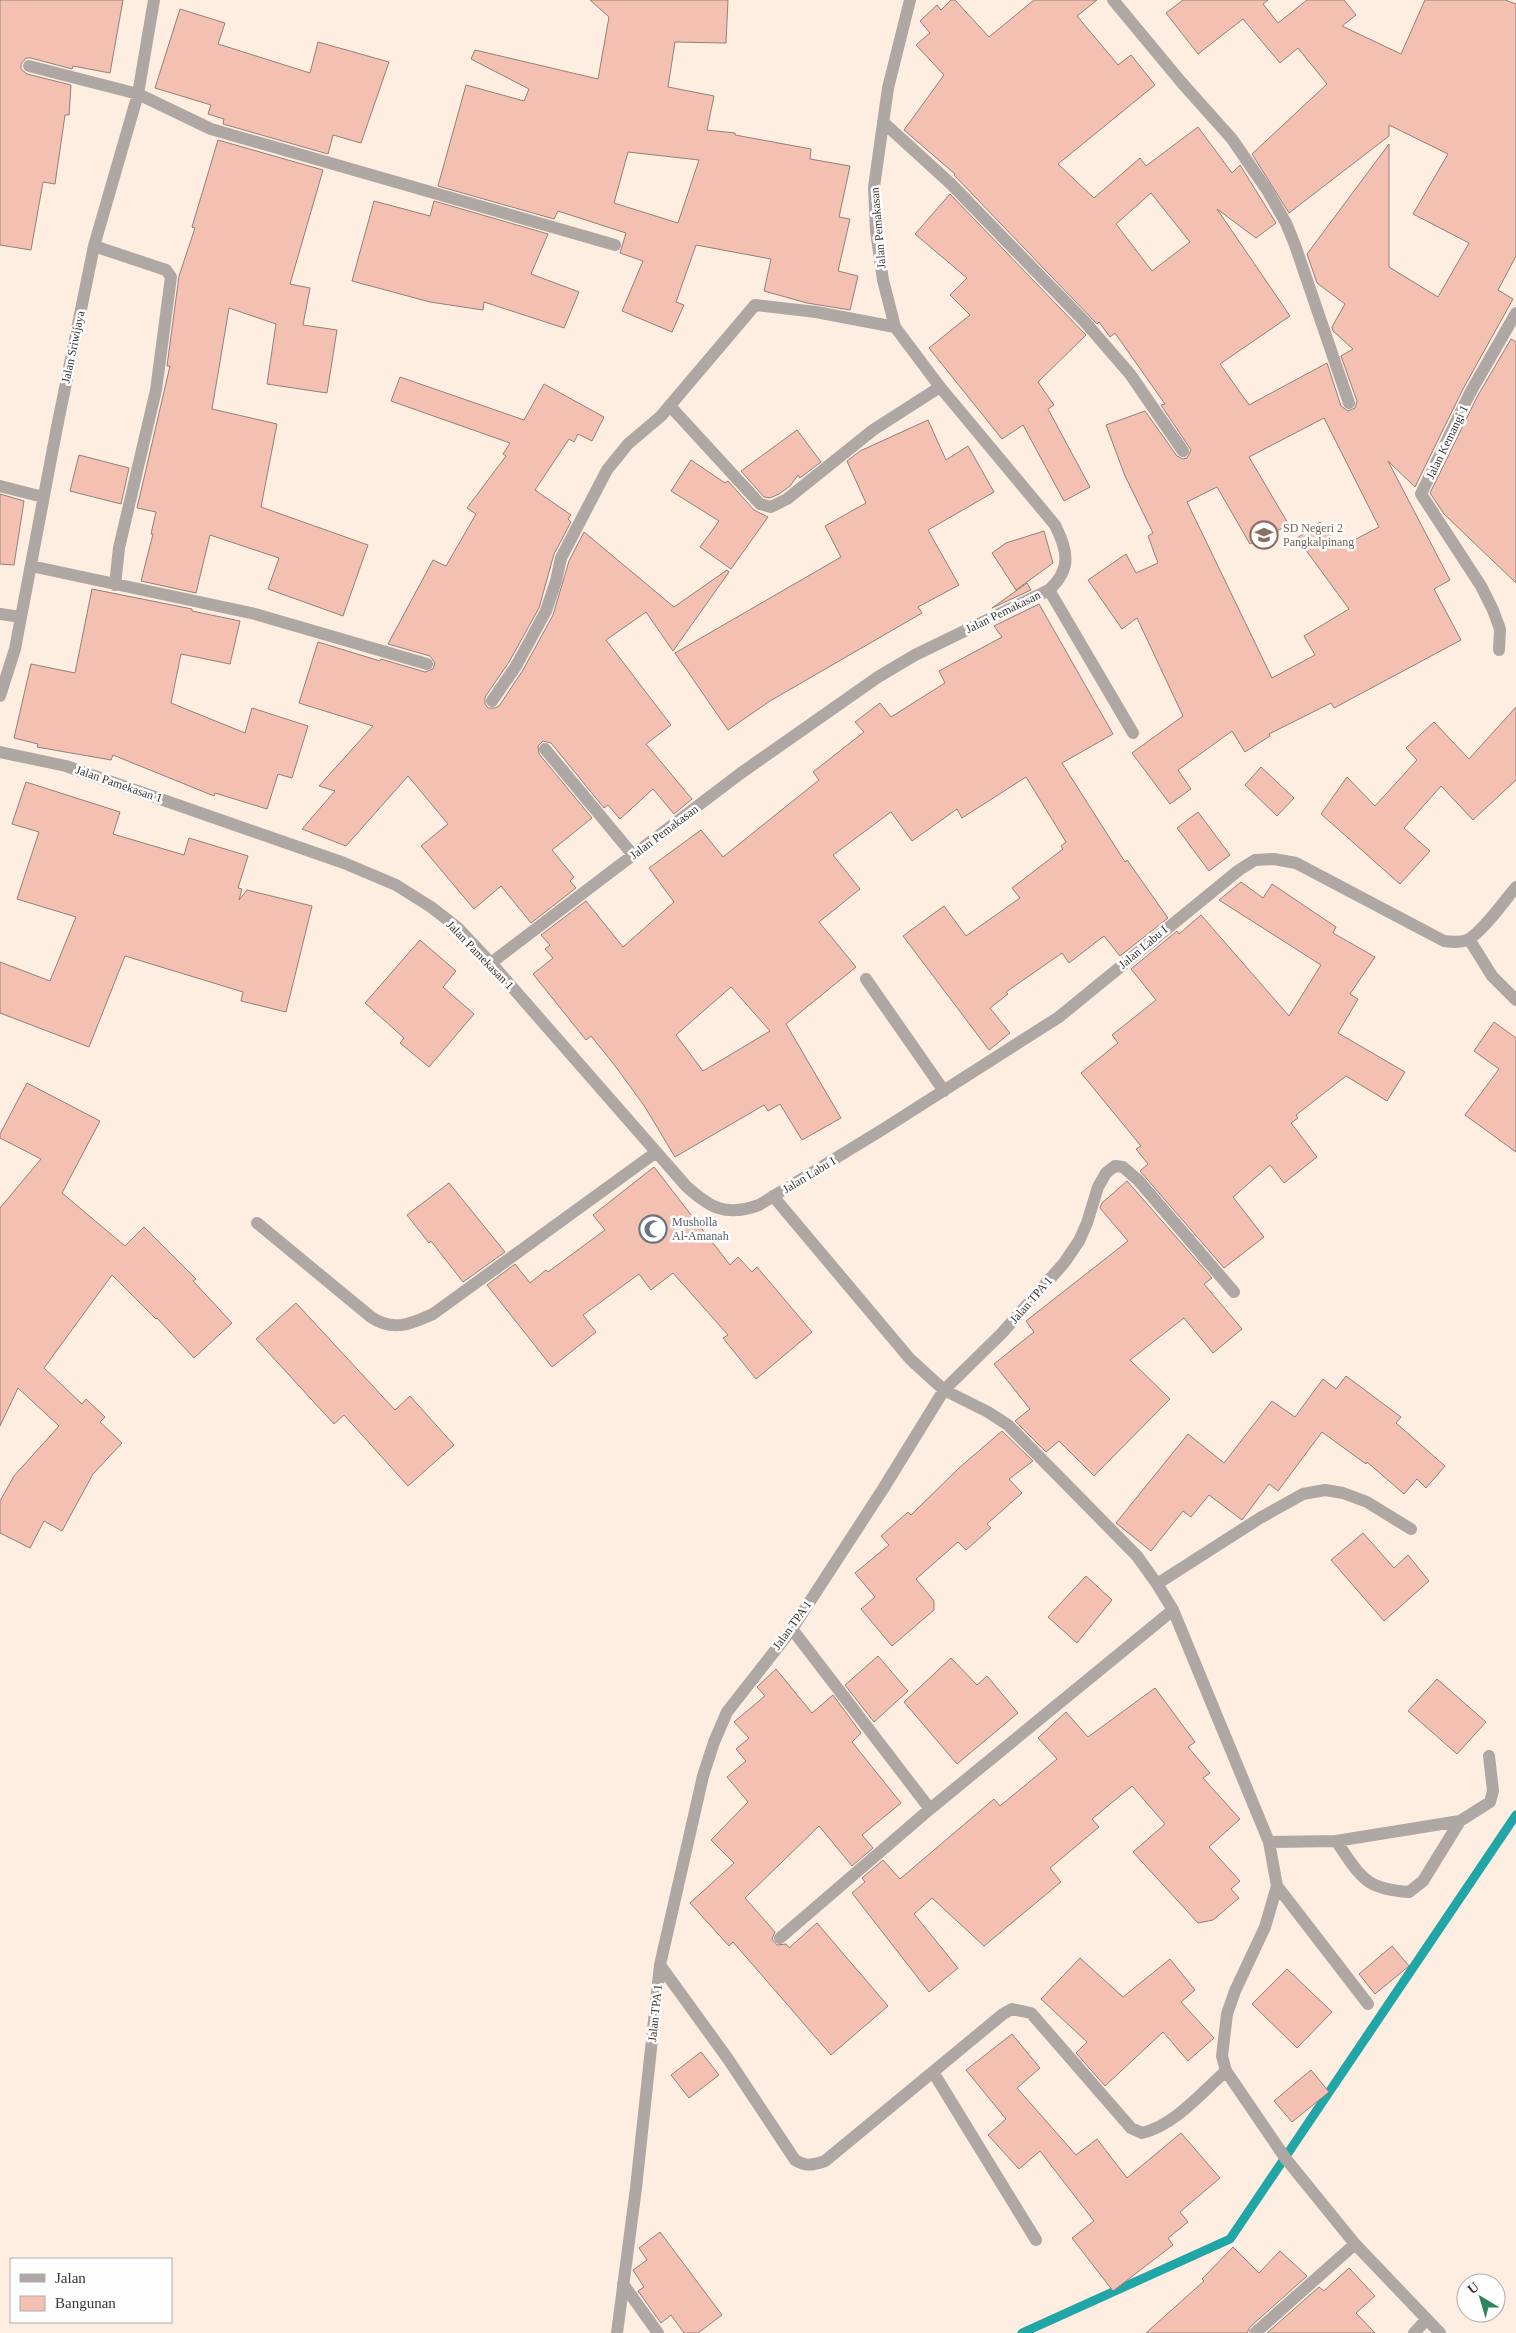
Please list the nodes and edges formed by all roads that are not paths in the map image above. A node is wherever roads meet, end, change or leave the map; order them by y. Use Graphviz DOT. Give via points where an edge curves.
graph roads {
  1 [pos="154,0"];
  2 [pos="910,0"];
  3 [pos="1113,0"];
  4 [pos="30,66"];
  5 [pos="138,94"];
  6 [pos="883,122"];
  7 [pos="615,245"];
  8 [pos="94,246"];
  9 [pos="1516,313"];
  10 [pos="895,327"];
  11 [pos="940,387"];
  12 [pos="1349,403"];
  13 [pos="670,406"];
  14 [pos="1183,451"];
  15 [pos="0,486"];
  16 [pos="44,497"];
  17 [pos="31,566"];
  18 [pos="115,585"];
  19 [pos="1049,590"];
  20 [pos="0,614"];
  21 [pos="21,617"];
  22 [pos="1499,650"];
  23 [pos="427,664"];
  24 [pos="0,696"];
  25 [pos="492,701"];
  26 [pos="1133,733"];
  27 [pos="545,749"];
  28 [pos="0,752"];
  29 [pos="633,855"];
  30 [pos="1516,887"];
  31 [pos="1469,939"];
  32 [pos="491,963"];
  33 [pos="866,979"];
  34 [pos="1516,1000"];
  35 [pos="944,1091"];
  36 [pos="655,1153"];
  37 [pos="773,1196"];
  38 [pos="257,1223"];
  39 [pos="1234,1292"];
  40 [pos="944,1390"];
  41 [pos="1411,1529"];
  42 [pos="1157,1584"];
  43 [pos="1173,1610"];
  44 [pos="792,1629"];
  45 [pos="1489,1756"];
  46 [pos="930,1809"];
  47 [pos="1460,1821"];
  48 [pos="1336,1841"];
  49 [pos="1269,1842"];
  50 [pos="1277,1886"];
  51 [pos="780,1938"];
  52 [pos="660,1965"];
  53 [pos="1368,2004"];
  54 [pos="1226,2071"];
  55 [pos="933,2072"];
  56 [pos="1036,2240"];
  57 [pos="1355,2244"];
  58 [pos="623,2284"];
  59 [pos="1426,2320"];
  60 [pos="617,2333"];
  61 [pos="658,2333"];
  62 [pos="1254,2333"];
  63 [pos="1414,2333"];
  64 [pos="1440,2333"];
  1 -- 5 [label="street, Jalan Sriwijaya"];
  2 -- 6 [label="street, Jalan Pemakasan"];
  3 -- 12 [label="street" via="1232,139 1267,190 1296,245"];
  4 -- 5 [label="street"];
  5 -- 7 [label="street" via="211,129"];
  5 -- 8 [label="street, Jalan Sriwijaya"];
  6 -- 10 [label="street, Jalan Pemakasan" via="874,187 882,270"];
  6 -- 14 [label="street" via="951,184 1085,322 1130,374"];
  8 -- 16 [label="street, Jalan Sriwijaya"];
  8 -- 18 [label="street" via="166,270 171,276 156,390 119,548"];
  9 -- 22 [label="street, Jalan Kemangi 1" via="1470,393 1421,494 1482,586 1494,610 1500,629"];
  10 -- 11 [label="street, Jalan Pemakasan"];
  10 -- 13 [label="street" via="816,312 755,305"];
  11 -- 13 [label="street" via="873,430 772,508 760,504"];
  11 -- 19 [label="street, Jalan Pemakasan" via="1055,525 1064,543 1066,558 1064,571"];
  13 -- 25 [label="street" via="628,444 607,470 561,558 546,611 516,666"];
  15 -- 16 [label="street"];
  16 -- 17 [label="street, Jalan Sriwijaya"];
  17 -- 18 [label="street"];
  17 -- 21 [label="street, Jalan Sriwijaya"];
  18 -- 23 [label="street" via="255,614"];
  19 -- 26 [label="street"];
  19 -- 29 [label="street, Jalan Pemakasan" via="915,654 878,677 748,768"];
  20 -- 21 [label="street"];
  21 -- 24 [label="street, Jalan Sriwijaya"];
  27 -- 29 [label="street"];
  28 -- 32 [label="street, Jalan Pamekasan 1" via="66,766 210,815 396,885 458,928"];
  29 -- 32 [label="street, Jalan Pemakasan"];
  30 -- 31 [label="street"];
  31 -- 34 [label="street" via="1492,976"];
  31 -- 35 [label="street, Jalan Labu I" via="1444,941 1296,863 1255,860 1182,915 1059,1017"];
  32 -- 36 [label="street, Jalan Pamekasan 1"];
  33 -- 35 [label="street"];
  35 -- 37 [label="street, Jalan Labu I"];
  36 -- 37 [label="street, Jalan Pamekasan 1" via="703,1201 724,1211 743,1211"];
  36 -- 38 [label="street" via="433,1314 397,1326 382,1324 371,1317"];
  37 -- 40 [label="street" via="910,1359"];
  39 -- 40 [label="street, Jalan TPA 1" via="1138,1180 1122,1167 1115,1166 1102,1180 1079,1241 1064,1262 1002,1333"];
  40 -- 42 [label="street" via="1008,1425 1137,1556"];
  40 -- 44 [label="street, Jalan TPA 1"];
  41 -- 42 [label="street" via="1367,1502 1343,1493 1325,1490 1303,1494"];
  42 -- 43 [label="street"];
  43 -- 46 [label="street"];
  43 -- 49 [label="street"];
  44 -- 46 [label="street"];
  44 -- 52 [label="street, Jalan TPA 1" via="726,1712 714,1742 703,1776"];
  45 -- 47 [label="street" via="1493,1791 1490,1802"];
  46 -- 51 [label="street"];
  47 -- 48 [label="street"];
  47 -- 48 [label="street" via="1422,1881 1409,1892 1373,1886 1364,1879"];
  48 -- 49 [label="street"];
  49 -- 50 [label="street"];
  50 -- 53 [label="street"];
  50 -- 54 [label="street" via="1264,1927 1227,2014 1222,2056"];
  52 -- 55 [label="street" via="795,2160 802,2165 825,2161"];
  52 -- 58 [label="street, Jalan TPA 1"];
  54 -- 55 [label="street" via="1157,2130 1142,2134 1131,2128 1032,2013 1012,2009"];
  54 -- 57 [label="street" via="1289,2162"];
  55 -- 56 [label="street"];
  57 -- 59 [label="street"];
  57 -- 62 [label="street"];
  58 -- 60 [label="street, Jalan TPA 1"];
  58 -- 61 [label="street"];
  59 -- 63 [label="street"];
  59 -- 64 [label="street"];
}
